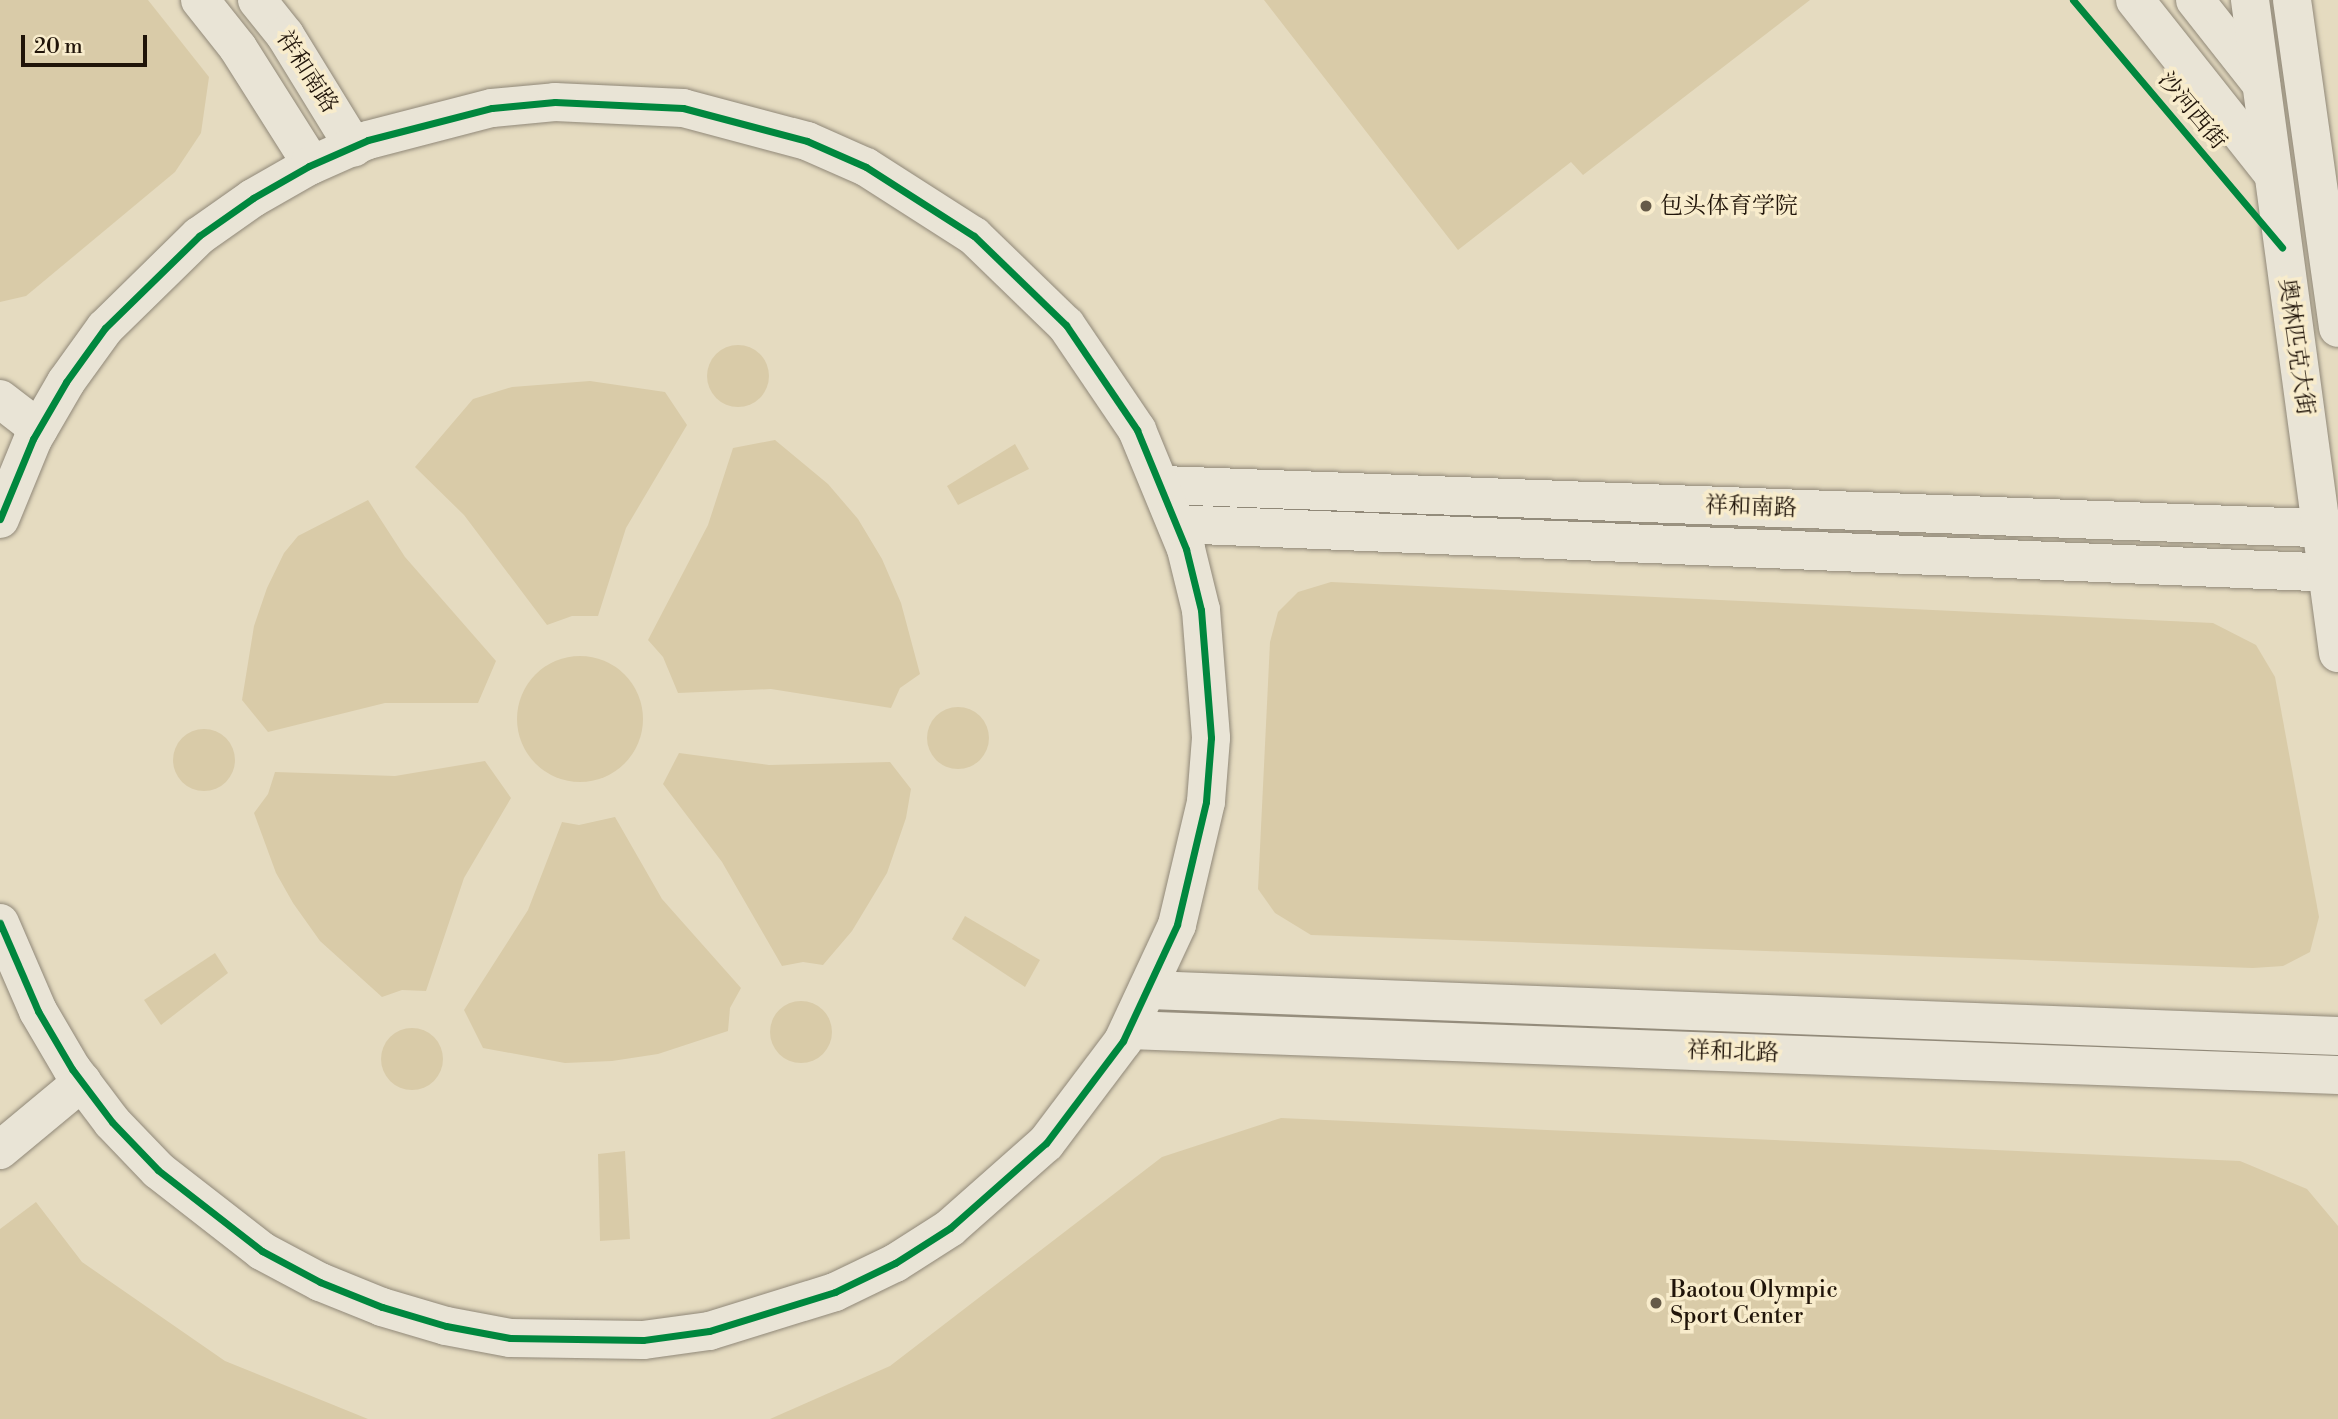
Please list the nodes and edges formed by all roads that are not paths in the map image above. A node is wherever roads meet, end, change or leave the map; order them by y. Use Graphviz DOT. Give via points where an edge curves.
graph roads {
  1 [pos="200,0"];
  2 [pos="257,0"];
  3 [pos="2135,0"];
  4 [pos="2195,0"];
  5 [pos="2250,0"];
  6 [pos="2292,0"];
  7 [pos="2261,83"];
  8 [pos="354,147"];
  9 [pos="2314,152"];
  10 [pos="312,165"];
  11 [pos="2272,173"];
  12 [pos="2326,234"];
  13 [pos="2338,328"];
  14 [pos="0,399"];
  15 [pos="21,444"];
  16 [pos="1163,485"];
  17 [pos="0,519"];
  18 [pos="1177,524"];
  19 [pos="2329,529"];
  20 [pos="2332,573"];
  21 [pos="2338,653"];
  22 [pos="0,922"];
  23 [pos="1150,990"];
  24 [pos="1129,1030"];
  25 [pos="2338,1036"];
  26 [pos="2338,1075"];
  27 [pos="82,1082"];
  28 [pos="0,1150"];
  1 -- 10 [label="street, 祥和南路" via="238,48"];
  2 -- 8 [label="street, 祥和南路" via="285,35"];
  3 -- 11 [label="street, 沙河西街"];
  4 -- 7 [label="street"];
  5 -- 7 [label="street, 奥林匹克大街"];
  6 -- 9 [label="street, 奥林匹克大街"];
  7 -- 9 [label="street"];
  7 -- 11 [label="street, 奥林匹克大街"];
  8 -- 10 [label="street"];
  8 -- 16 [label="street" via="429,121 555,102 683,108 807,141 922,199 1022,278 1104,376"];
  9 -- 12 [label="street, 奥林匹克大街"];
  10 -- 15 [label="street" via="199,236 150,280 105,328"];
  11 -- 12 [label="street, 沙河西街"];
  11 -- 19 [label="street, 奥林匹克大街"];
  12 -- 13 [label="street, 奥林匹克大街"];
  14 -- 15 [label="street"];
  15 -- 17 [label="street"];
  16 -- 18 [label="street"];
  16 -- 19 [label="street, 祥和南路"];
  18 -- 20 [label="street, 祥和南路"];
  18 -- 23 [label="street" via="1201,611 1211,738 1195,865"];
  19 -- 20 [label="street, 奥林匹克大街"];
  20 -- 21 [label="street, 奥林匹克大街"];
  22 -- 27 [label="street" via="38,1011"];
  23 -- 24 [label="street"];
  23 -- 25 [label="street, 祥和北路"];
  24 -- 26 [label="street, 祥和北路"];
  24 -- 27 [label="street" via="1087,1094 1046,1143 950,1228 835,1293 709,1331 643,1340 577,1342 498,1336 395,1311 320,1282 262,1251 158,1170"];
  27 -- 28 [label="street"];
}
